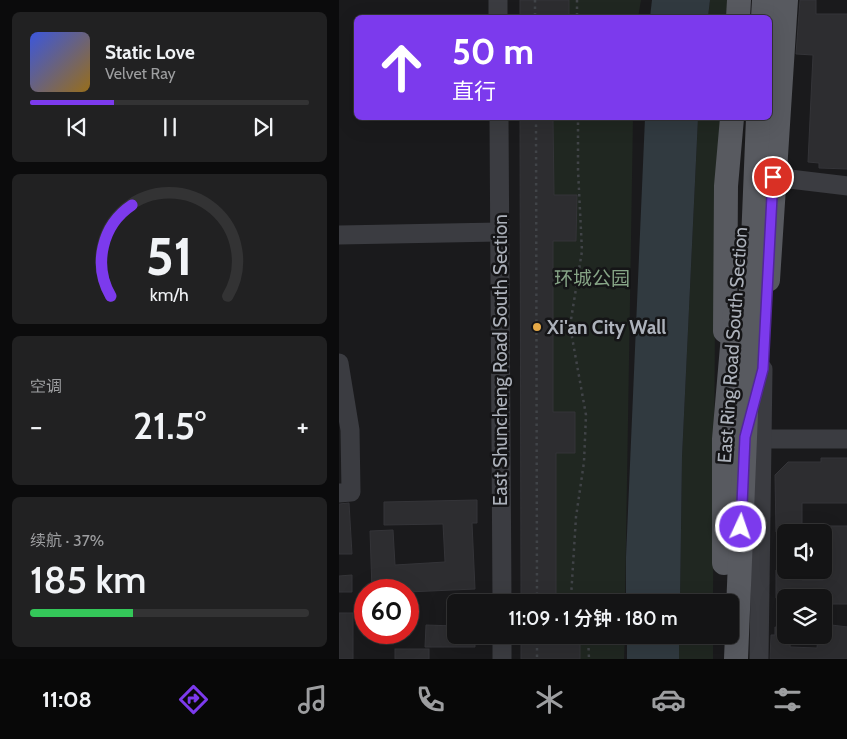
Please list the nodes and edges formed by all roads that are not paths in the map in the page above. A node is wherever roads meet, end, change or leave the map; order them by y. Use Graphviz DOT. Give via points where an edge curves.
graph roads {
  1 [pos="498,0"];
  2 [pos="739,0"];
  3 [pos="752,0"];
  4 [pos="764,0"];
  5 [pos="786,0"];
  6 [pos="498,15"];
  7 [pos="738,15"];
  8 [pos="751,15"];
  9 [pos="763,15"];
  10 [pos="499,120"];
  11 [pos="732,120"];
  12 [pos="746,120"];
  13 [pos="758,120"];
  14 [pos="773,177"];
  15 [pos="847,186"];
  16 [pos="499,232"];
  17 [pos="339,235"];
  18 [pos="339,363"];
  19 [pos="744,438"];
  20 [pos="847,439"];
  21 [pos="339,493"];
  22 [pos="502,594"];
  23 [pos="724,594"];
  24 [pos="502,644"];
  25 [pos="723,644"];
  26 [pos="502,659"];
  27 [pos="723,659"];
  28 [pos="736,659"];
  29 [pos="759,659"];
  1 -- 6 [label="street"];
  2 -- 7 [label="main road"];
  3 -- 8 [label="main road"];
  4 -- 9 [label="main road"];
  5 -- 14 [label="main road"];
  10 -- 16 [label="street, East Shuncheng Road South Section"];
  11 -- 19 [label="main road" via="726,186"];
  12 -- 19 [label="main road, East Ring Road South Section" via="736,306"];
  13 -- 19 [label="main road, East Ring Road South Section"];
  14 -- 15 [label="street"];
  14 -- 19 [label="main road" via="763,369"];
  16 -- 17 [label="street"];
  16 -- 22 [label="street, East Shuncheng Road South Section"];
  18 -- 21 [label="street" via="350,430 351,492"];
  19 -- 20 [label="street"];
  19 -- 23 [label="main road, East Ring Road South Section"];
  19 -- 28 [label="main road, East Ring Road South Section"];
  19 -- 29 [label="street"];
  24 -- 26 [label="street"];
  25 -- 27 [label="main road"];
}
